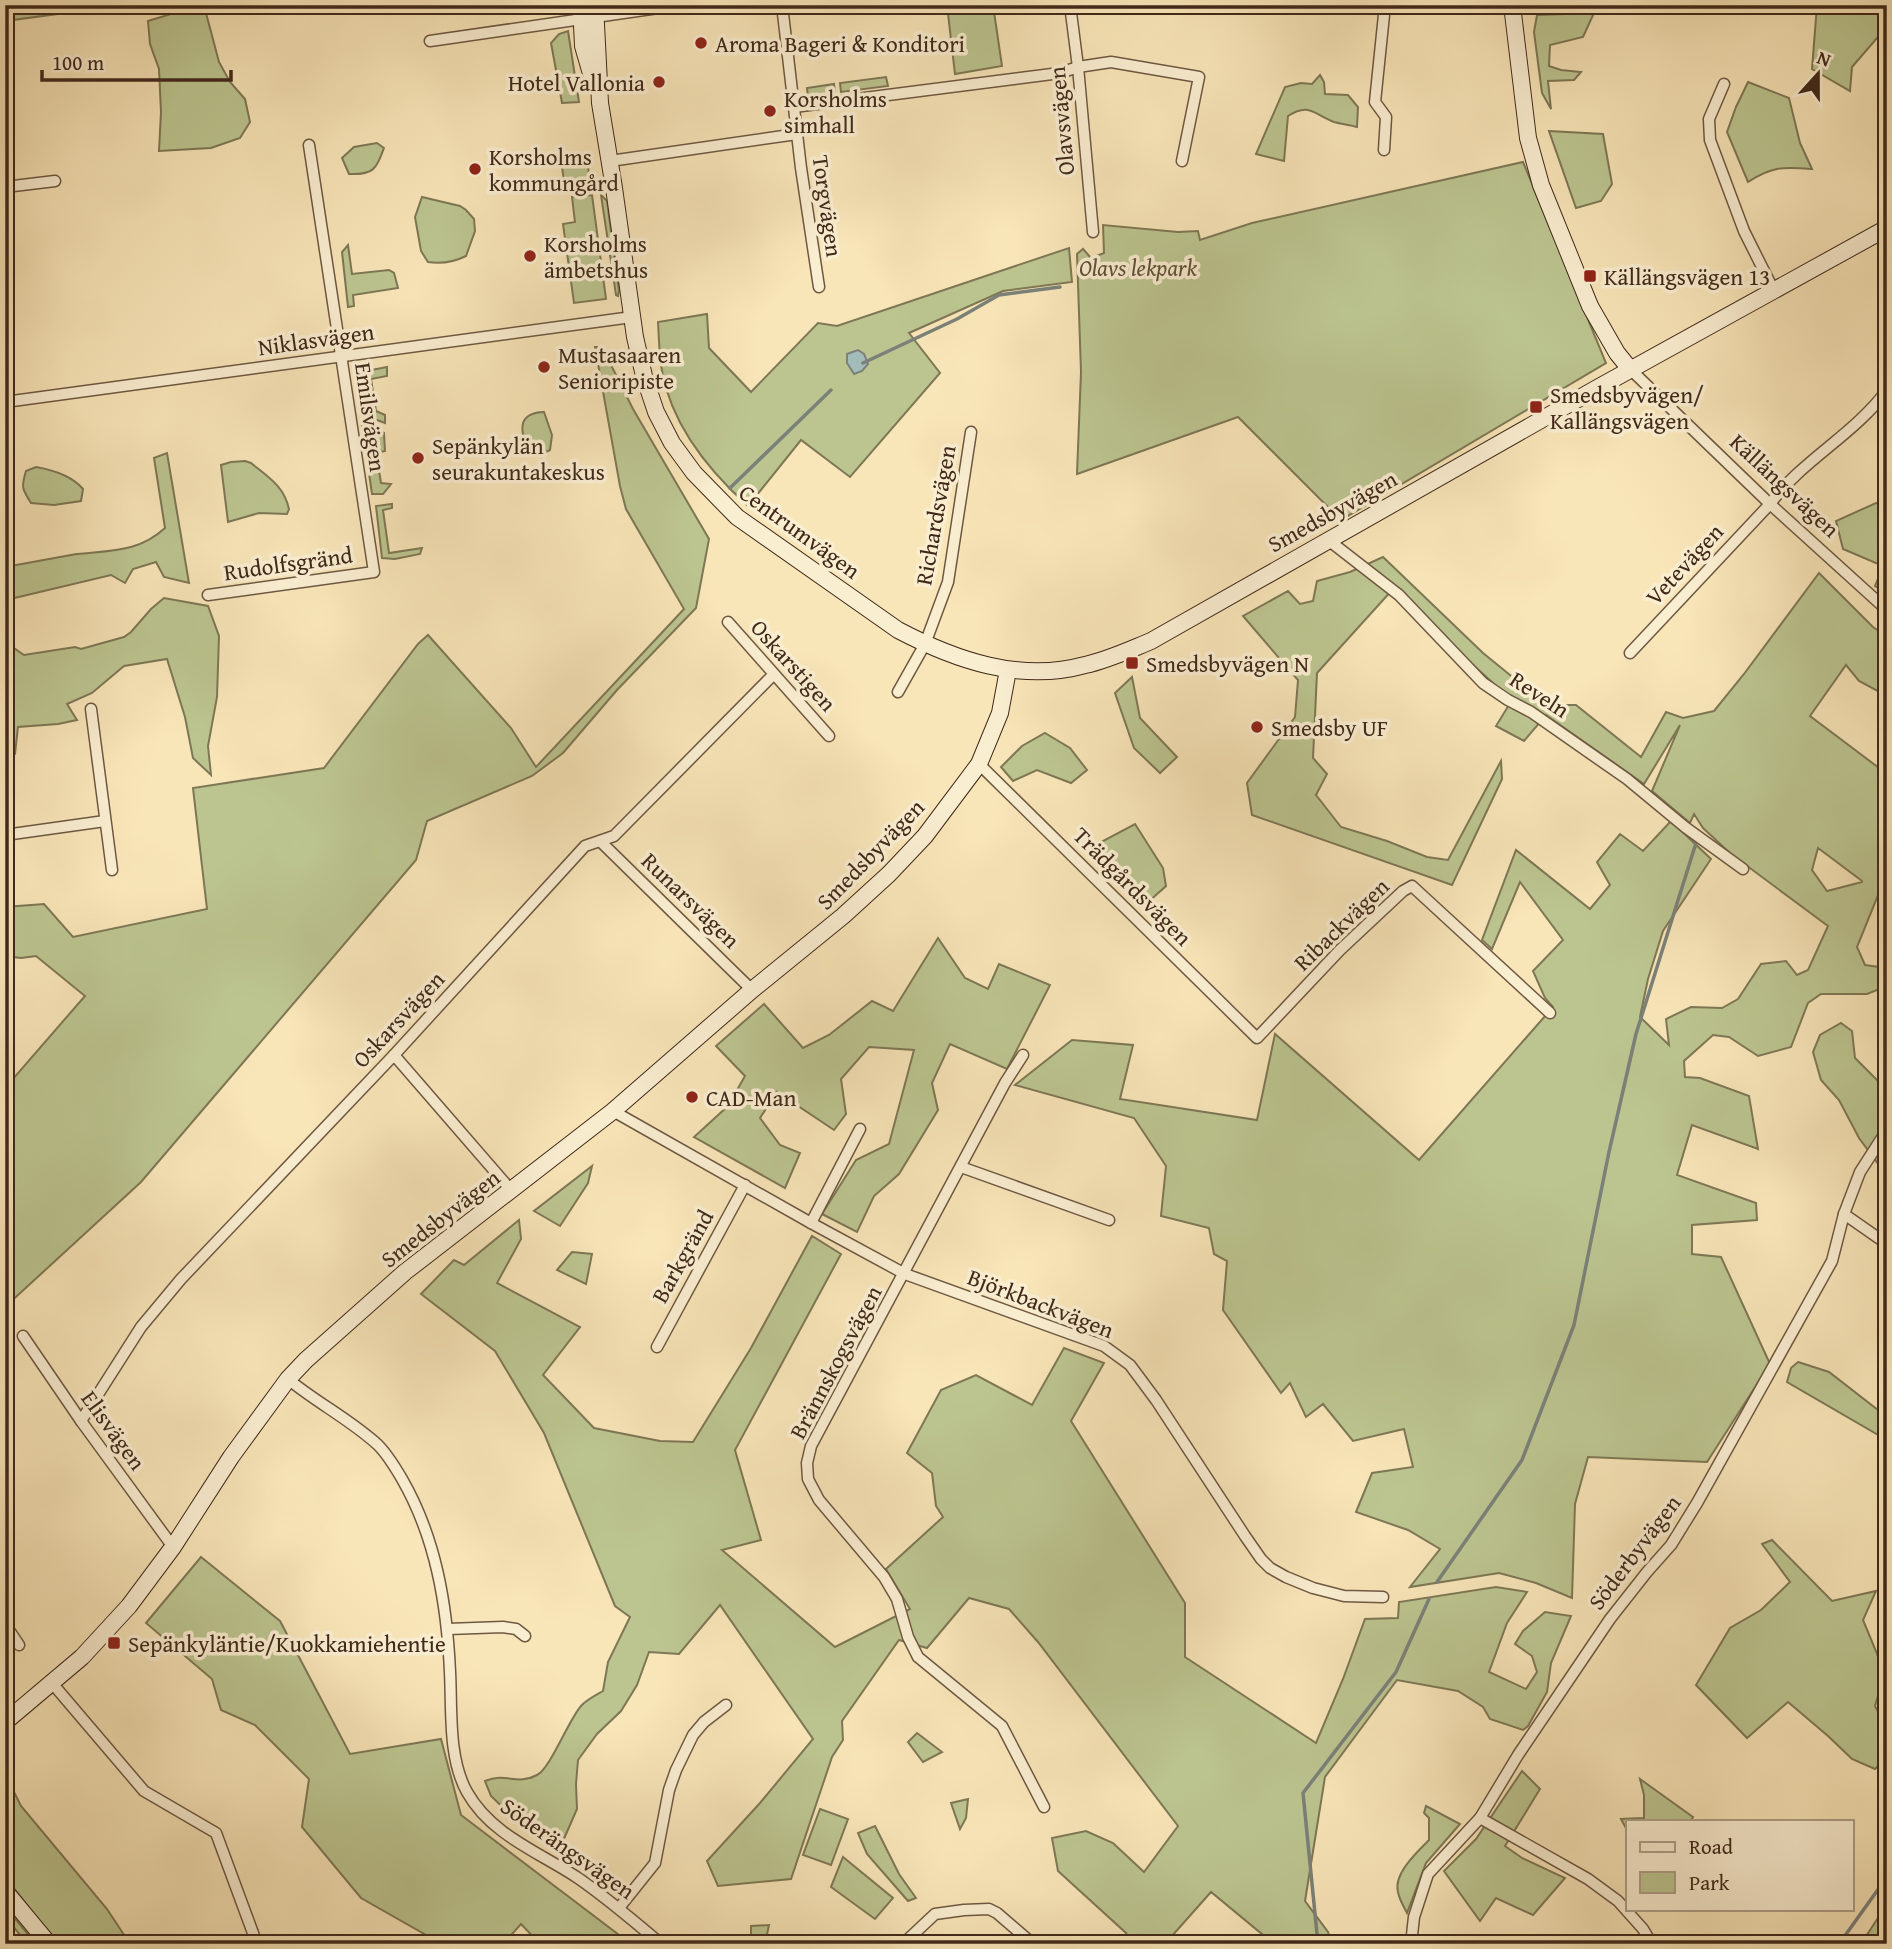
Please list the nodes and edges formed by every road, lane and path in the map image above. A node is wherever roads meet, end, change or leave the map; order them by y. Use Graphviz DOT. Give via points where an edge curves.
graph roads {
  1 [pos="679,5"];
  2 [pos="782,5"];
  3 [pos="1070,5"];
  4 [pos="1385,5"];
  5 [pos="1512,5"];
  6 [pos="584,13"];
  7 [pos="430,41"];
  8 [pos="1078,67"];
  9 [pos="1724,84"];
  10 [pos="794,107"];
  11 [pos="797,134"];
  12 [pos="309,145"];
  13 [pos="1384,150"];
  14 [pos="610,161"];
  15 [pos="1182,161"];
  16 [pos="55,181"];
  17 [pos="5,187"];
  18 [pos="1887,228"];
  19 [pos="1093,232"];
  20 [pos="819,287"];
  21 [pos="1774,291"];
  22 [pos="632,317"];
  23 [pos="341,356"];
  24 [pos="1630,369"];
  25 [pos="1887,390"];
  26 [pos="5,402"];
  27 [pos="971,432"];
  28 [pos="1770,504"];
  29 [pos="1327,539"];
  30 [pos="374,572"];
  31 [pos="208,596"];
  32 [pos="1887,610"];
  33 [pos="728,622"];
  34 [pos="925,644"];
  35 [pos="1630,653"];
  36 [pos="1008,670"];
  37 [pos="773,675"];
  38 [pos="898,692"];
  39 [pos="91,709"];
  40 [pos="829,736"];
  41 [pos="979,764"];
  42 [pos="104,821"];
  43 [pos="5,835"];
  44 [pos="600,841"];
  45 [pos="1743,869"];
  46 [pos="112,870"];
  47 [pos="752,990"];
  48 [pos="1550,1013"];
  49 [pos="1257,1038"];
  50 [pos="394,1055"];
  51 [pos="1023,1055"];
  52 [pos="613,1111"];
  53 [pos="860,1129"];
  54 [pos="1887,1130"];
  55 [pos="961,1167"];
  56 [pos="745,1185"];
  57 [pos="511,1190"];
  58 [pos="1844,1214"];
  59 [pos="1109,1220"];
  60 [pos="810,1223"];
  61 [pos="1887,1244"];
  62 [pos="905,1273"];
  63 [pos="23,1336"];
  64 [pos="657,1347"];
  65 [pos="288,1379"];
  66 [pos="81,1421"];
  67 [pos="173,1547"];
  68 [pos="1383,1597"];
  69 [pos="5,1624"];
  70 [pos="449,1629"];
  71 [pos="525,1636"];
  72 [pos="19,1645"];
  73 [pos="52,1683"];
  74 [pos="726,1705"];
  75 [pos="5,1722"];
  76 [pos="1044,1807"];
  77 [pos="1480,1818"];
  78 [pos="5,1891"];
  79 [pos="619,1908"];
  80 [pos="1626,1910"];
  81 [pos="1626,1910"];
  82 [pos="49,1944"];
  83 [pos="257,1944"];
  84 [pos="661,1944"];
  85 [pos="903,1944"];
  86 [pos="1033,1944"];
  87 [pos="1411,1944"];
  88 [pos="1652,1944"];
  1 -- 6 [label="street"];
  2 -- 10 [label="street, Torgvägen"];
  3 -- 8 [label="street, Olavsvägen"];
  4 -- 13 [label="street" via="1375,102 1386,117"];
  5 -- 24 [label="main road, Källängsvägen" via="1528,138 1541,185 1590,306"];
  6 -- 7 [label="street"];
  6 -- 14 [label="main road, Centrumvägen"];
  8 -- 10 [label="street"];
  8 -- 15 [label="street" via="1111,62 1199,77"];
  8 -- 19 [label="street, Olavsvägen"];
  9 -- 21 [label="street" via="1709,119 1710,140"];
  10 -- 11 [label="street, Torgvägen"];
  11 -- 14 [label="street"];
  11 -- 20 [label="street, Torgvägen"];
  12 -- 23 [label="street, Emilsvägen"];
  14 -- 22 [label="main road, Centrumvägen"];
  16 -- 17 [label="street"];
  18 -- 21 [label="main road, Smedsbyvägen"];
  21 -- 24 [label="main road, Smedsbyvägen"];
  22 -- 23 [label="street, Niklasvägen"];
  22 -- 34 [label="main road, Centrumvägen" via="656,412 694,473 737,517 898,630"];
  23 -- 26 [label="street, Niklasvägen"];
  23 -- 30 [label="street, Emilsvägen"];
  24 -- 28 [label="street, Källängsvägen"];
  24 -- 29 [label="main road, Smedsbyvägen"];
  25 -- 28 [label="street, Vetevägen"];
  27 -- 34 [label="street, Richardsvägen" via="948,582"];
  28 -- 32 [label="street, Källängsvägen"];
  28 -- 35 [label="street, Vetevägen"];
  29 -- 36 [label="main road, Smedsbyvägen" via="1151,641 1082,666"];
  29 -- 45 [label="street, Reveln" via="1399,595 1483,682 1627,779"];
  30 -- 31 [label="street, Rudolfsgränd"];
  33 -- 37 [label="street, Oskarstigen"];
  34 -- 36 [label="main road, Centrumvägen"];
  34 -- 38 [label="street"];
  36 -- 41 [label="main road, Smedsbyvägen" via="1000,713"];
  37 -- 40 [label="street, Oskarstigen"];
  37 -- 44 [label="street, Oskarsvägen" via="614,836"];
  39 -- 42 [label="street"];
  41 -- 47 [label="main road, Smedsbyvägen" via="925,836 889,874"];
  41 -- 49 [label="street, Trädgårdsvägen"];
  42 -- 43 [label="street"];
  42 -- 46 [label="street"];
  44 -- 47 [label="street, Runarsvägen"];
  44 -- 50 [label="street, Oskarsvägen" via="585,846"];
  47 -- 52 [label="main road, Smedsbyvägen"];
  48 -- 49 [label="street, Ribackvägen" via="1412,886 1340,950"];
  50 -- 57 [label="street"];
  50 -- 66 [label="street, Oskarsvägen" via="181,1279 141,1327"];
  51 -- 55 [label="street, Brännskogsvägen"];
  52 -- 56 [label="street, Björkbackvägen"];
  52 -- 57 [label="main road, Smedsbyvägen"];
  53 -- 60 [label="street"];
  54 -- 58 [label="street, Söderbyvägen" via="1860,1172"];
  55 -- 59 [label="street"];
  55 -- 62 [label="street, Brännskogsvägen"];
  56 -- 60 [label="street, Björkbackvägen"];
  56 -- 64 [label="street, Barkgränd"];
  57 -- 65 [label="main road, Smedsbyvägen" via="405,1272"];
  58 -- 61 [label="street"];
  58 -- 77 [label="street, Söderbyvägen" via="1832,1261 1690,1514 1671,1545 1610,1619"];
  60 -- 62 [label="street, Björkbackvägen"];
  62 -- 68 [label="street, Björkbackvägen" via="1104,1346 1130,1365 1152,1394 1270,1568 1344,1596"];
  62 -- 76 [label="street, Brännskogsvägen" via="811,1446 808,1479 819,1500 884,1577 918,1657 1003,1726"];
  63 -- 66 [label="street, Elisvägen"];
  65 -- 67 [label="main road, Smedsbyvägen"];
  65 -- 70 [label="street, Söderängsvägen" via="379,1446 393,1464 413,1498 436,1560"];
  66 -- 67 [label="street, Elisvägen"];
  67 -- 73 [label="main road, Smedsbyvägen" via="129,1606"];
  69 -- 72 [label="street"];
  70 -- 71 [label="street" via="503,1627"];
  70 -- 79 [label="street, Söderängsvägen" via="454,1747 466,1791 504,1833"];
  73 -- 75 [label="main road, Smedsbyvägen"];
  73 -- 83 [label="street" via="144,1791 216,1833"];
  74 -- 79 [label="street" via="693,1735 669,1790 655,1863"];
  77 -- 80 [label="street" via="1588,1879"];
  77 -- 87 [label="street, Söderbyvägen" via="1428,1874"];
  78 -- 82 [label="main road"];
  79 -- 84 [label="street, Söderängsvägen"];
  81 -- 88 [label="street"];
  85 -- 86 [label="street" via="935,1914 989,1909"];
}
